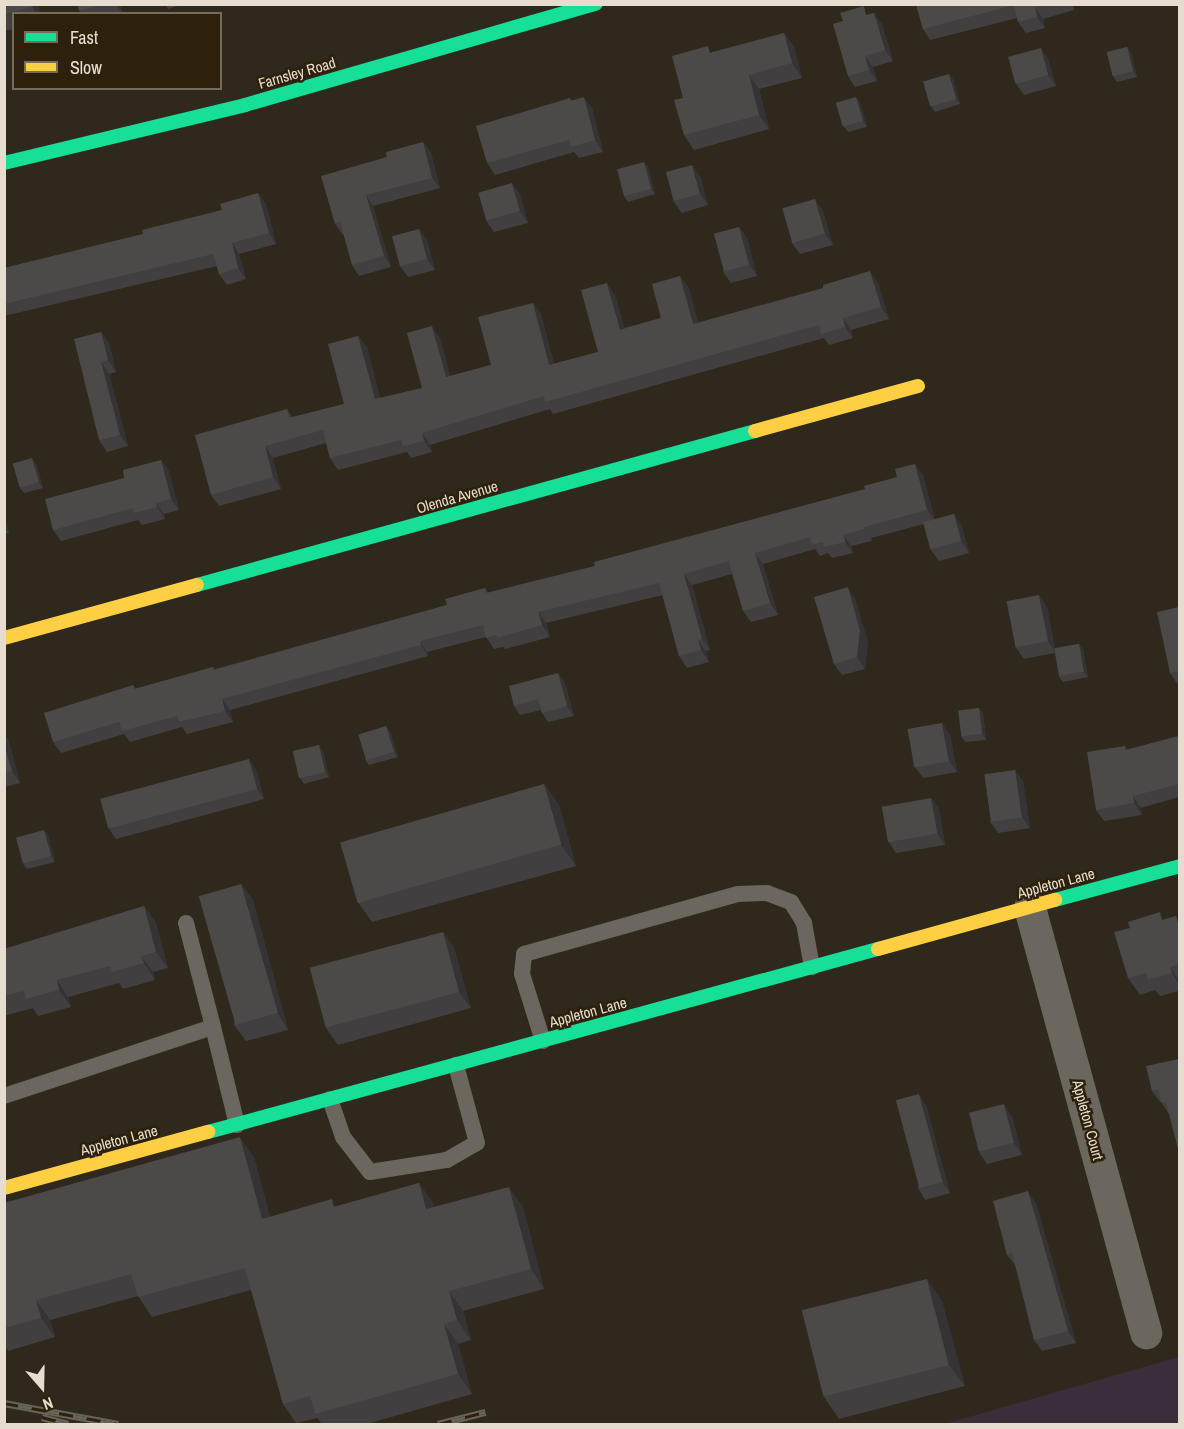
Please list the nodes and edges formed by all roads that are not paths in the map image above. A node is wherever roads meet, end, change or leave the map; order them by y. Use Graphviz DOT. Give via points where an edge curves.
graph roads {
  1 [pos="596,4"];
  2 [pos="4,163"];
  3 [pos="918,386"];
  4 [pos="4,638"];
  5 [pos="1179,866"];
  6 [pos="1030,908"];
  7 [pos="186,923"];
  8 [pos="812,967"];
  9 [pos="213,1026"];
  10 [pos="543,1041"];
  11 [pos="456,1065"];
  12 [pos="4,1096"];
  13 [pos="330,1099"];
  14 [pos="237,1125"];
  15 [pos="4,1188"];
  16 [pos="1146,1333"];
  1 -- 2 [label="street, Farnsley Road" via="245,105"];
  3 -- 4 [label="street, Olenda Avenue"];
  5 -- 6 [label="street, Appleton Lane"];
  6 -- 8 [label="street, Appleton Lane"];
  6 -- 16 [label="street, Appleton Court"];
  7 -- 9 [label="lane"];
  8 -- 10 [label="street, Appleton Lane"];
  8 -- 10 [label="lane" via="804,923 791,902 767,892 738,894 524,954 522,974"];
  9 -- 12 [label="lane"];
  9 -- 14 [label="lane"];
  10 -- 11 [label="street, Appleton Lane"];
  11 -- 13 [label="street, Appleton Lane"];
  11 -- 13 [label="lane" via="477,1143 447,1160 370,1172 343,1137"];
  13 -- 14 [label="street, Appleton Lane"];
  14 -- 15 [label="street, Appleton Lane"];
}
